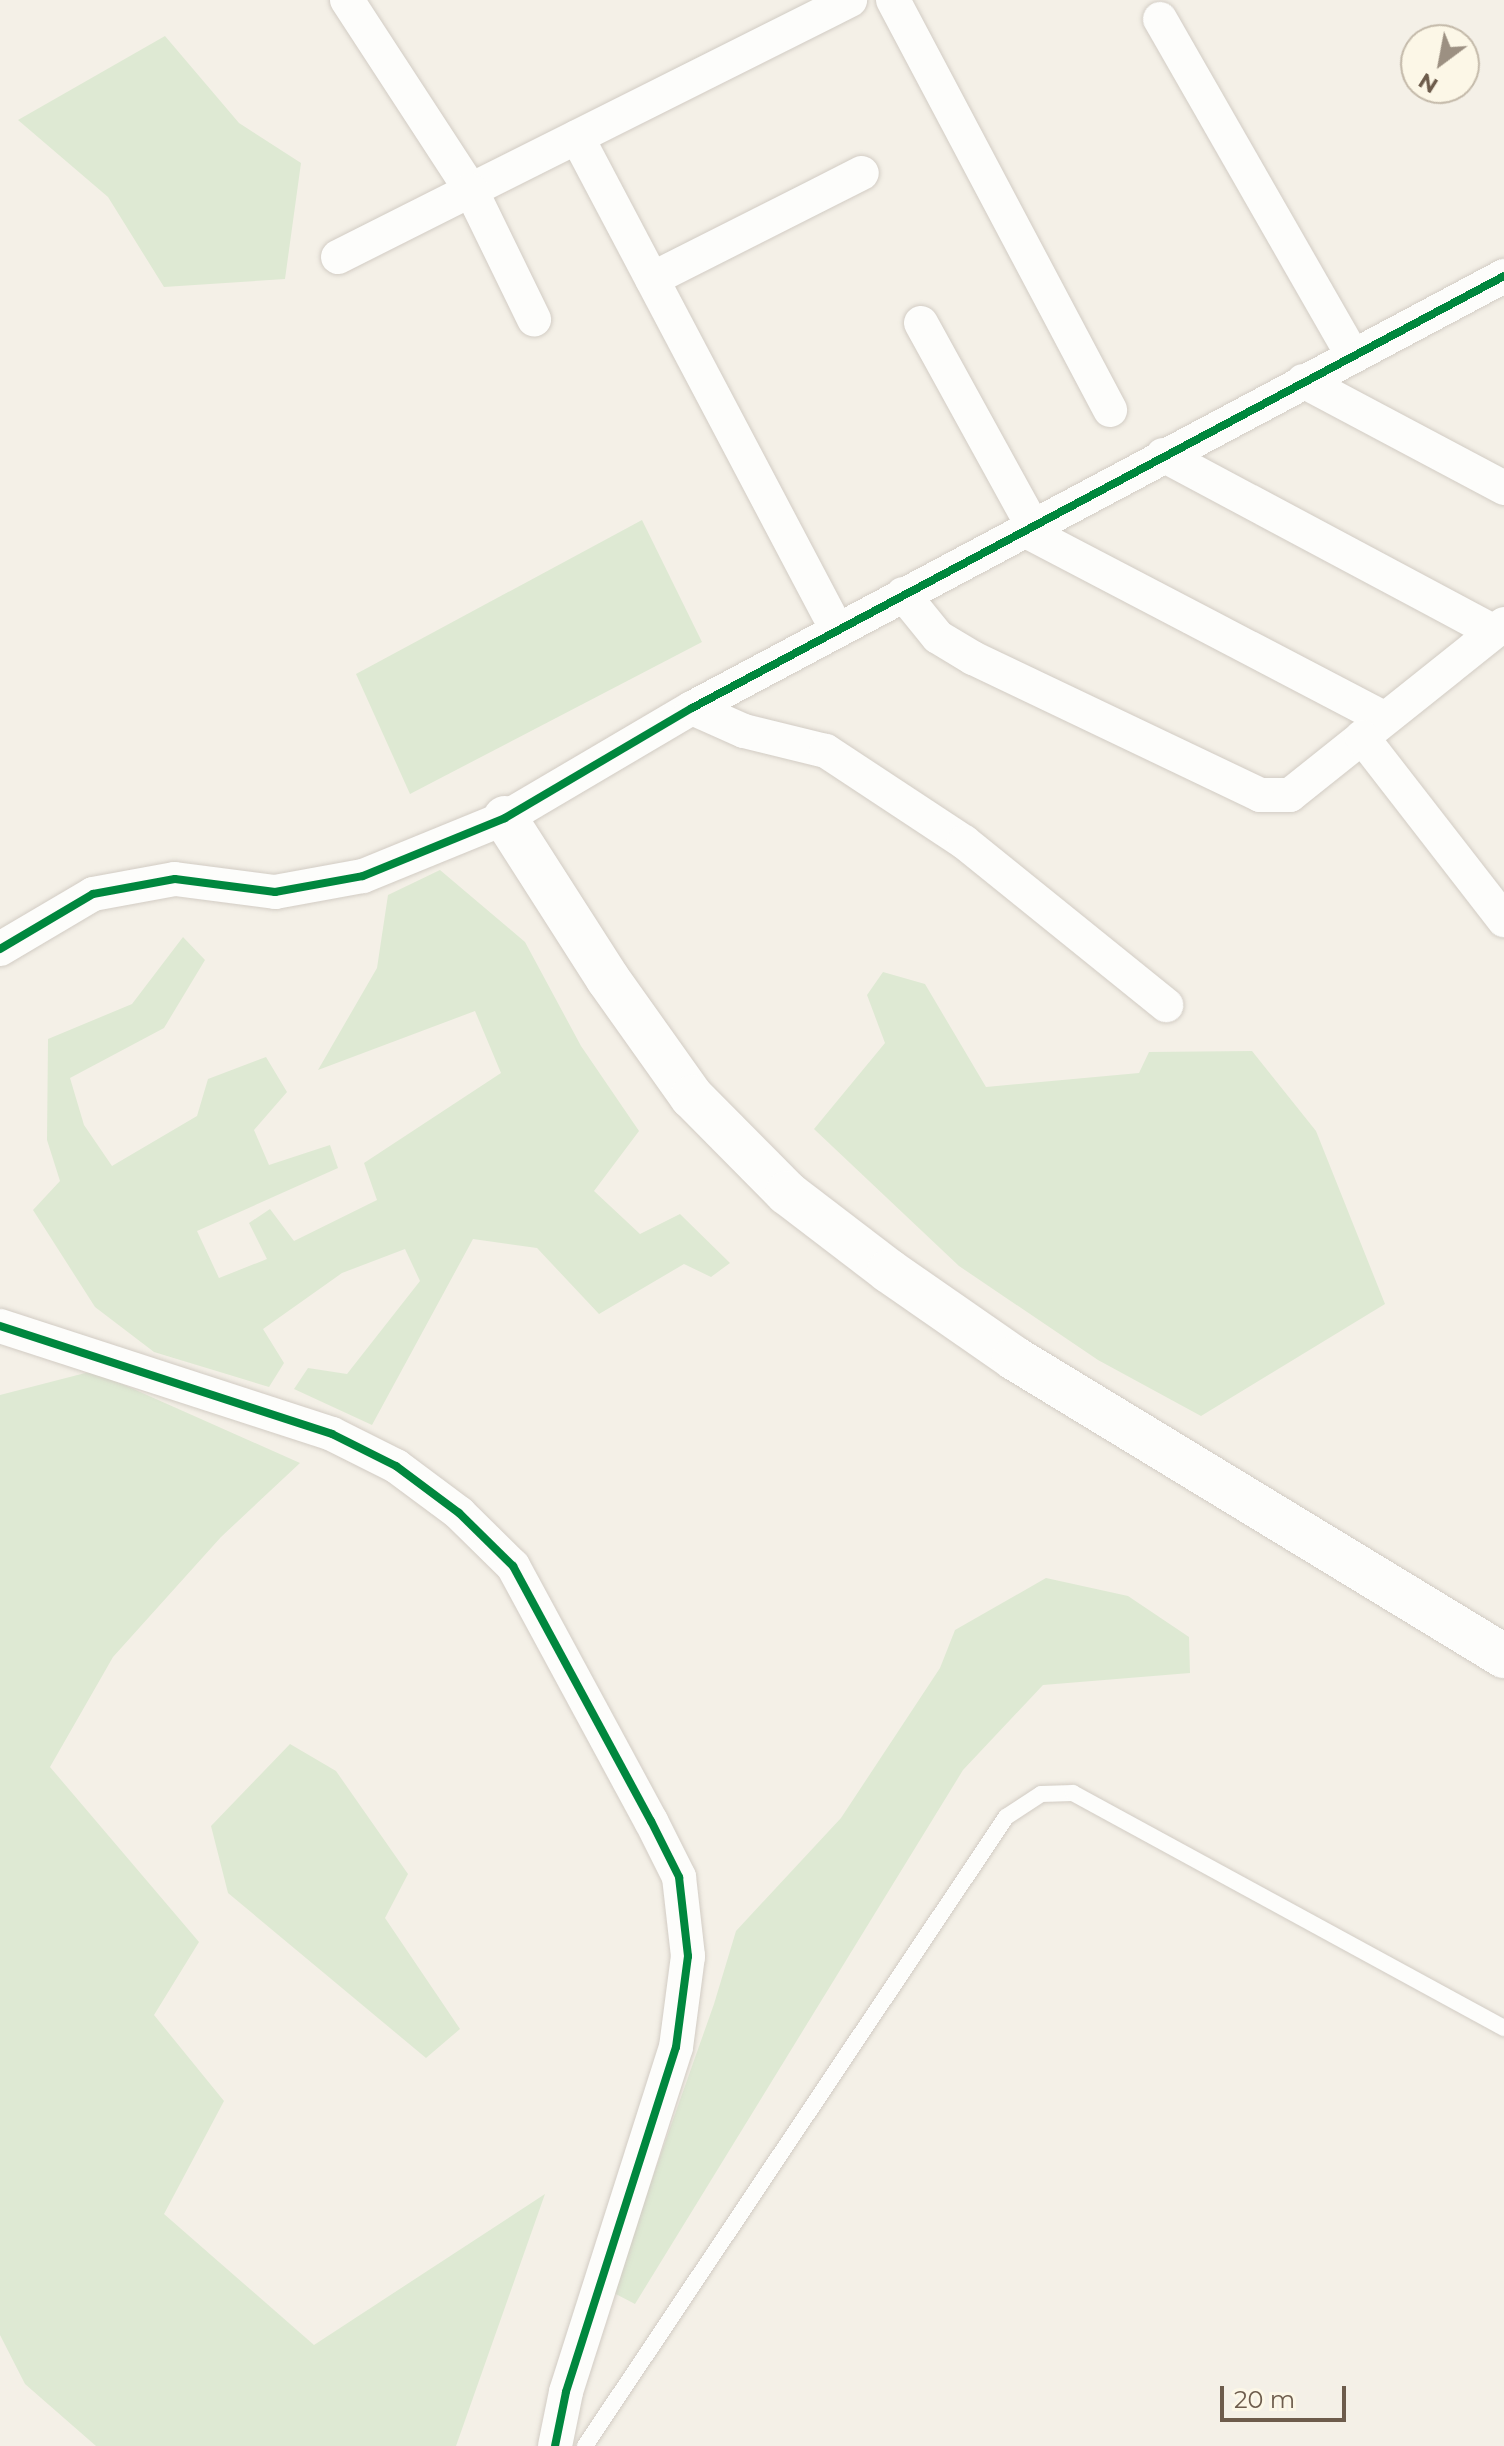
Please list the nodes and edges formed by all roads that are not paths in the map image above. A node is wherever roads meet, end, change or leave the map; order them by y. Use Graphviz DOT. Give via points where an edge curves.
graph roads {
  1 [pos="347,0"];
  2 [pos="850,0"];
  3 [pos="893,0"];
  4 [pos="1160,19"];
  5 [pos="577,137"];
  6 [pos="862,173"];
  7 [pos="471,190"];
  8 [pos="338,257"];
  9 [pos="1504,276"];
  10 [pos="652,279"];
  11 [pos="534,319"];
  12 [pos="921,323"];
  13 [pos="1352,354"];
  14 [pos="1303,381"];
  15 [pos="1110,410"];
  16 [pos="1163,455"];
  17 [pos="1504,488"];
  18 [pos="1028,528"];
  19 [pos="903,594"];
  20 [pos="1499,628"];
  21 [pos="837,630"];
  22 [pos="692,708"];
  23 [pos="1373,728"];
  24 [pos="505,818"];
  25 [pos="1504,920"];
  26 [pos="0,949"];
  27 [pos="1166,1005"];
  28 [pos="0,1326"];
  29 [pos="1504,1656"];
  30 [pos="1504,2028"];
  31 [pos="555,2446"];
  32 [pos="585,2446"];
  1 -- 7 [label="street"];
  2 -- 5 [label="street"];
  3 -- 15 [label="street"];
  4 -- 13 [label="street"];
  5 -- 7 [label="street"];
  5 -- 10 [label="street"];
  6 -- 10 [label="street"];
  7 -- 8 [label="street"];
  7 -- 11 [label="street"];
  9 -- 13 [label="street"];
  10 -- 21 [label="street"];
  12 -- 18 [label="street"];
  13 -- 14 [label="street"];
  14 -- 16 [label="street"];
  14 -- 17 [label="street"];
  16 -- 18 [label="street"];
  16 -- 20 [label="street"];
  18 -- 19 [label="street"];
  18 -- 23 [label="street"];
  19 -- 21 [label="street"];
  19 -- 23 [label="street" via="938,637 973,658 1260,795 1290,795"];
  20 -- 23 [label="street"];
  21 -- 22 [label="street"];
  22 -- 24 [label="street"];
  22 -- 27 [label="street" via="744,731 826,751 964,842"];
  23 -- 25 [label="street"];
  24 -- 26 [label="street" via="363,876 275,892 175,879 93,894"];
  24 -- 29 [label="street" via="608,979 692,1097 787,1193 1014,1358"];
  28 -- 31 [label="street" via="332,1434 396,1466 459,1513 513,1566 679,1877 688,1956 676,2047 566,2392"];
  30 -- 32 [label="lane" via="1073,1793 1041,1794 1006,1817"];
}
